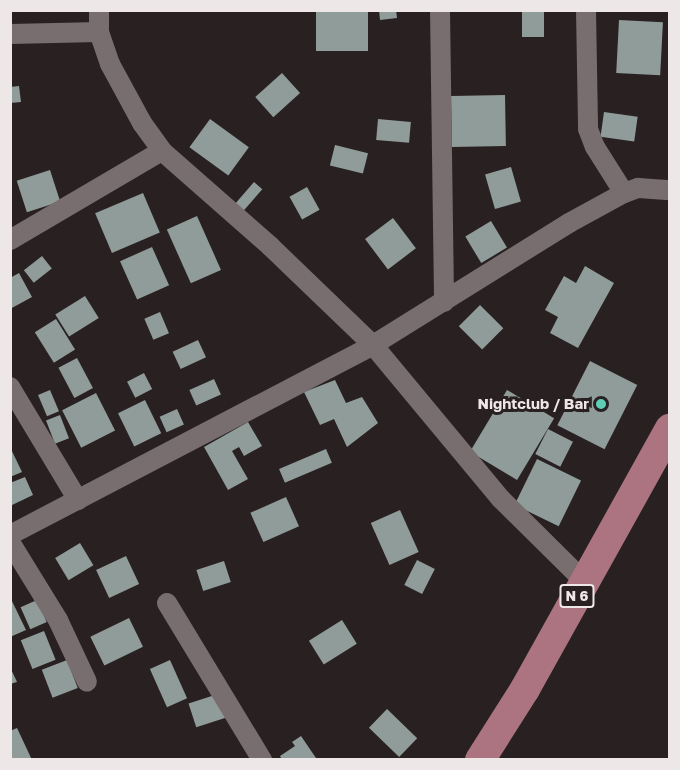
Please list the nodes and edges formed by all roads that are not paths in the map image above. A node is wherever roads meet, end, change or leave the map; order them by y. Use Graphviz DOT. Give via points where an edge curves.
graph roads {
  1 [pos="99,10"];
  2 [pos="440,10"];
  3 [pos="586,10"];
  4 [pos="99,32"];
  5 [pos="10,34"];
  6 [pos="162,151"];
  7 [pos="669,190"];
  8 [pos="624,193"];
  9 [pos="10,240"];
  10 [pos="444,302"];
  11 [pos="374,345"];
  12 [pos="10,387"];
  13 [pos="669,429"];
  14 [pos="78,500"];
  15 [pos="10,535"];
  16 [pos="10,542"];
  17 [pos="585,582"];
  18 [pos="167,603"];
  19 [pos="87,682"];
  20 [pos="262,759"];
  21 [pos="480,759"];
  1 -- 4 [label="street"];
  2 -- 10 [label="street"];
  3 -- 8 [label="street" via="588,129"];
  4 -- 5 [label="street"];
  4 -- 6 [label="street" via="125,94"];
  6 -- 9 [label="street"];
  6 -- 11 [label="street"];
  7 -- 8 [label="street" via="638,188"];
  8 -- 10 [label="street"];
  10 -- 11 [label="street"];
  11 -- 14 [label="street"];
  11 -- 17 [label="street" via="501,499"];
  12 -- 14 [label="street"];
  13 -- 17 [label="main road, N 6"];
  14 -- 15 [label="street"];
  16 -- 19 [label="street" via="58,620"];
  17 -- 21 [label="main road, N 6"];
  18 -- 20 [label="street"];
}
